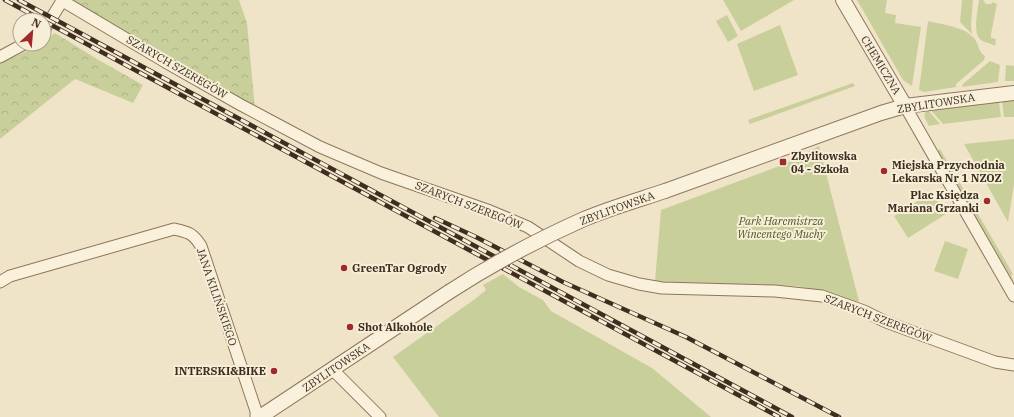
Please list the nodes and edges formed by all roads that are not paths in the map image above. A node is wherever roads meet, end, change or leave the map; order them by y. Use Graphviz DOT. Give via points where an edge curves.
graph roads {
  1 [pos="62,0"];
  2 [pos="842,0"];
  3 [pos="52,17"];
  4 [pos="12,50"];
  5 [pos="0,57"];
  6 [pos="1014,93"];
  7 [pos="905,106"];
  8 [pos="0,282"];
  9 [pos="1014,296"];
  10 [pos="1014,365"];
  11 [pos="333,370"];
  12 [pos="256,417"];
  13 [pos="260,417"];
  14 [pos="380,417"];
  1 -- 3 [label="street"];
  1 -- 10 [label="street, SZARYCH SZEREGÓW" via="201,82 320,147 381,173 490,211 528,228 573,257 608,274 662,288 774,291 822,296 995,362"];
  2 -- 7 [label="street, CHEMICZNA"];
  4 -- 5 [label="street"];
  6 -- 7 [label="street, ZBYLITOWSKA"];
  7 -- 9 [label="street, CHEMICZNA"];
  7 -- 11 [label="street, ZBYLITOWSKA, bridge" via="586,219 546,236 486,268"];
  8 -- 12 [label="street, JANA KILIŃSKIEGO" via="10,276 174,229 187,231 201,246"];
  11 -- 13 [label="street, ZBYLITOWSKA"];
  11 -- 14 [label="street"];
}
